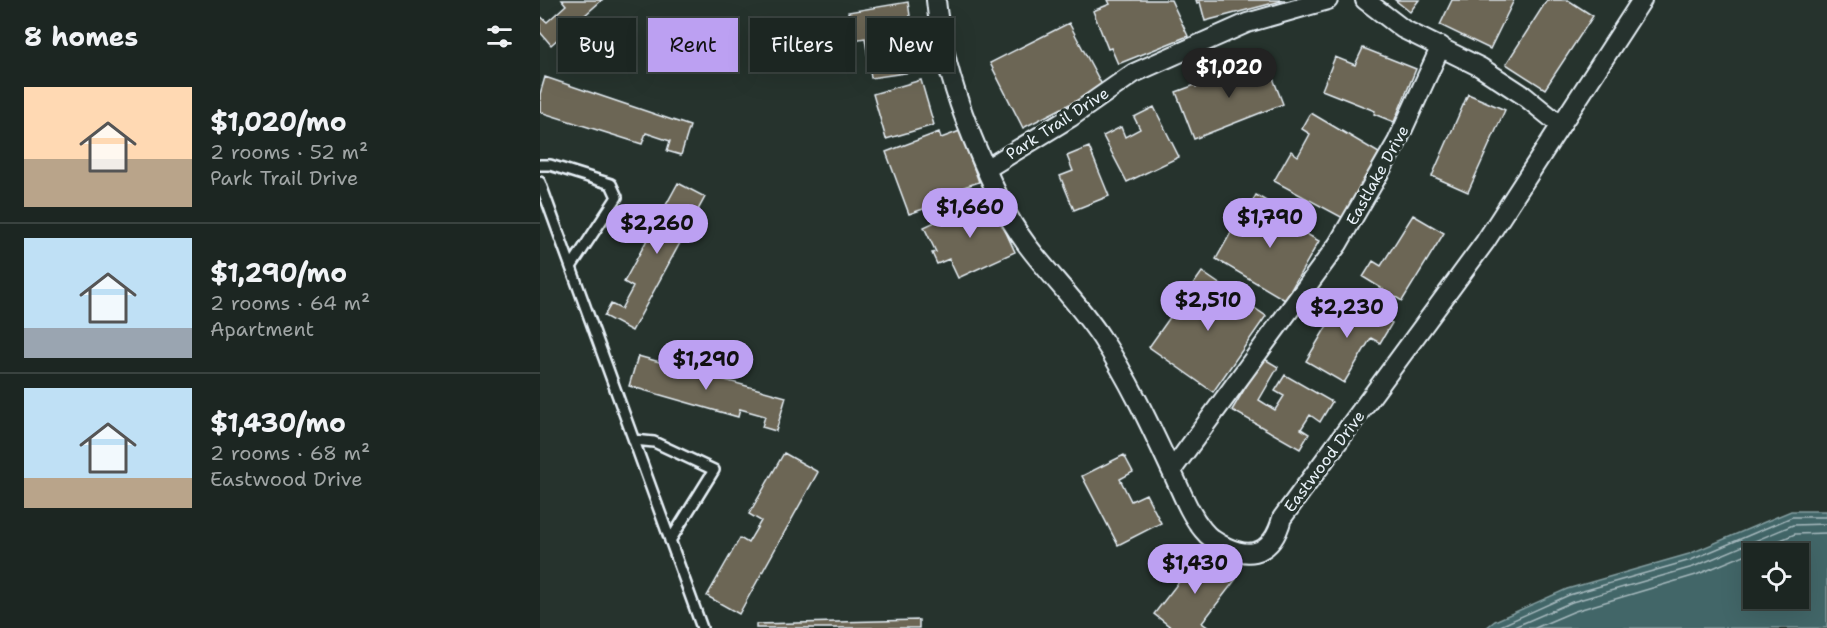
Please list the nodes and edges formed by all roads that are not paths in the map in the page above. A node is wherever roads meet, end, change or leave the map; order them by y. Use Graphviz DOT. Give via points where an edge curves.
graph roads {
  1 [pos="936,0"];
  2 [pos="1328,0"];
  3 [pos="1365,0"];
  4 [pos="1642,0"];
  5 [pos="1441,46"];
  6 [pos="1559,124"];
  7 [pos="540,165"];
  8 [pos="986,169"];
  9 [pos="540,182"];
  10 [pos="571,267"];
  11 [pos="634,440"];
  12 [pos="1172,470"];
  13 [pos="670,541"];
  14 [pos="702,628"];
  1 -- 8 [label="street, Eastwood Drive" via="940,36 959,108"];
  2 -- 8 [label="street, Park Trail Drive" via="1247,23 1134,73"];
  3 -- 5 [label="street" via="1403,29"];
  4 -- 6 [label="street, Eastwood Drive"];
  5 -- 6 [label="street" via="1523,94"];
  5 -- 12 [label="street, Eastlake Drive" via="1397,142 1338,244"];
  6 -- 12 [label="street, Eastwood Drive" via="1485,242 1281,518 1267,547 1239,552 1204,533 1191,515"];
  7 -- 10 [label="lane" via="610,184 617,198"];
  8 -- 12 [label="street, Eastwood Drive" via="1016,231 1101,338"];
  9 -- 10 [label="lane"];
  10 -- 11 [label="lane"];
  11 -- 13 [label="lane"];
  11 -- 13 [label="lane" via="654,442 714,470"];
  13 -- 14 [label="lane"];
}
